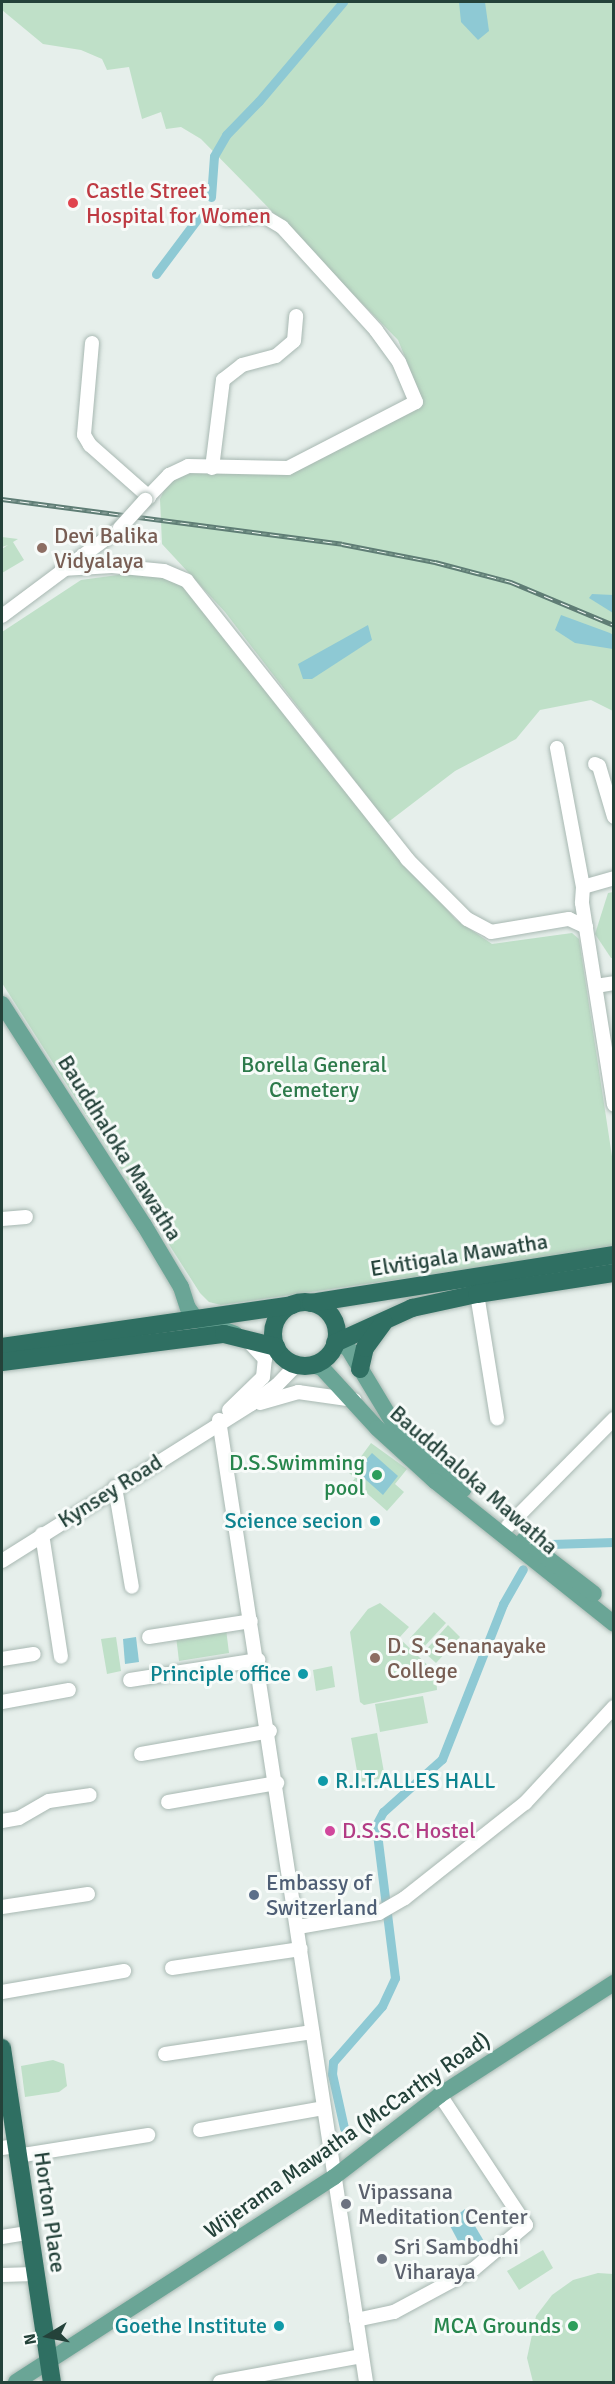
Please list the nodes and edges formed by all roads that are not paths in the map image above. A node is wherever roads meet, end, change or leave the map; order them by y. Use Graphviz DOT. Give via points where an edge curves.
graph roads {
  1 [pos="226,219"];
  2 [pos="296,316"];
  3 [pos="92,344"];
  4 [pos="212,468"];
  5 [pos="147,499"];
  6 [pos="62,569"];
  7 [pos="2,616"];
  8 [pos="557,748"];
  9 [pos="595,764"];
  10 [pos="614,817"];
  11 [pos="614,878"];
  12 [pos="583,887"];
  13 [pos="586,927"];
  14 [pos="614,983"];
  15 [pos="596,986"];
  16 [pos="2,1004"];
  17 [pos="610,1056"];
  18 [pos="614,1104"];
  19 [pos="26,1217"];
  20 [pos="2,1219"];
  21 [pos="614,1255"];
  22 [pos="614,1273"];
  23 [pos="477,1294"];
  24 [pos="311,1303"];
  25 [pos="292,1305"];
  26 [pos="196,1319"];
  27 [pos="385,1321"];
  28 [pos="241,1336"];
  29 [pos="335,1343"];
  30 [pos="276,1347"];
  31 [pos="2,1349"];
  32 [pos="304,1365"];
  33 [pos="360,1369"];
  34 [pos="262,1377"];
  35 [pos="354,1400"];
  36 [pos="497,1418"];
  37 [pos="614,1419"];
  38 [pos="219,1420"];
  39 [pos="115,1486"];
  40 [pos="508,1526"];
  41 [pos="42,1534"];
  42 [pos="2,1561"];
  43 [pos="132,1587"];
  44 [pos="614,1609"];
  45 [pos="251,1621"];
  46 [pos="614,1624"];
  47 [pos="149,1637"];
  48 [pos="34,1654"];
  49 [pos="61,1657"];
  50 [pos="2,1659"];
  51 [pos="258,1660"];
  52 [pos="130,1680"];
  53 [pos="69,1690"];
  54 [pos="2,1702"];
  55 [pos="614,1707"];
  56 [pos="270,1731"];
  57 [pos="141,1754"];
  58 [pos="277,1783"];
  59 [pos="90,1795"];
  60 [pos="168,1802"];
  61 [pos="2,1821"];
  62 [pos="88,1894"];
  63 [pos="2,1907"];
  64 [pos="298,1928"];
  65 [pos="301,1949"];
  66 [pos="172,1968"];
  67 [pos="124,1971"];
  68 [pos="614,1983"];
  69 [pos="2,1992"];
  70 [pos="312,2032"];
  71 [pos="2,2048"];
  72 [pos="165,2054"];
  73 [pos="440,2095"];
  74 [pos="323,2108"];
  75 [pos="200,2130"];
  76 [pos="148,2135"];
  77 [pos="11,2150"];
  78 [pos="334,2177"];
  79 [pos="28,2233"];
  80 [pos="2,2237"];
  81 [pos="34,2274"];
  82 [pos="2,2275"];
  83 [pos="356,2320"];
  84 [pos="362,2356"];
  85 [pos="50,2363"];
  86 [pos="16,2382"];
  87 [pos="52,2382"];
  88 [pos="220,2382"];
  89 [pos="366,2382"];
  1 -- 4 [label="street" via="264,216 276,223 376,330 399,362 416,402 288,468"];
  2 -- 4 [label="street" via="294,341 276,356 242,365 224,380"];
  3 -- 5 [label="street" via="84,435"];
  4 -- 5 [label="street" via="188,466 169,475"];
  5 -- 6 [label="street, bridge" via="120,528"];
  6 -- 7 [label="street"];
  6 -- 13 [label="street" via="112,566 164,571 187,581 407,859 467,919 491,932 569,919"];
  8 -- 12 [label="street"];
  9 -- 10 [label="street" via="599,765"];
  11 -- 12 [label="street"];
  12 -- 13 [label="street"];
  13 -- 15 [label="street"];
  14 -- 15 [label="street"];
  15 -- 17 [label="street"];
  16 -- 26 [label="main road, Bauddhaloka Mawatha" via="144,1225"];
  17 -- 18 [label="street"];
  19 -- 20 [label="street"];
  21 -- 24 [label="highway, Elvitigala Mawatha"];
  22 -- 23 [label="highway, Elvitigala Mawatha"];
  23 -- 27 [label="highway, Elvitigala Mawatha" via="412,1308"];
  23 -- 36 [label="street"];
  24 -- 25 [label="highway"];
  24 -- 29 [label="highway" via="329,1313 337,1333"];
  25 -- 26 [label="highway"];
  25 -- 30 [label="highway" via="284,1310 274,1327"];
  26 -- 28 [label="main road"];
  26 -- 31 [label="highway"];
  27 -- 29 [label="highway, Elvitigala Mawatha"];
  27 -- 33 [label="highway" via="365,1348"];
  28 -- 30 [label="highway"];
  28 -- 31 [label="highway"];
  28 -- 34 [label="street" via="263,1354"];
  29 -- 32 [label="highway" via="327,1358"];
  29 -- 33 [label="main road, Bauddhaloka Mawatha" via="348,1348"];
  30 -- 32 [label="highway"];
  30 -- 34 [label="street, Kynsey Road"];
  32 -- 35 [label="main road, Bauddhaloka Mawatha" via="322,1368"];
  32 -- 38 [label="street, Kynsey Road"];
  33 -- 40 [label="main road, Bauddhaloka Mawatha" via="401,1436"];
  34 -- 38 [label="street, Kynsey Road"];
  35 -- 38 [label="street" via="298,1392"];
  35 -- 46 [label="main road, Bauddhaloka Mawatha" via="377,1428 435,1481"];
  37 -- 40 [label="street"];
  38 -- 39 [label="street, Kynsey Road"];
  38 -- 45 [label="street"];
  39 -- 41 [label="street, Kynsey Road"];
  39 -- 43 [label="street"];
  40 -- 44 [label="main road, Bauddhaloka Mawatha"];
  41 -- 42 [label="street, Kynsey Road"];
  41 -- 49 [label="street"];
  45 -- 47 [label="street"];
  45 -- 51 [label="street"];
  48 -- 50 [label="street"];
  51 -- 52 [label="street"];
  51 -- 56 [label="street"];
  53 -- 54 [label="street"];
  55 -- 64 [label="street" via="525,1803 384,1910"];
  56 -- 57 [label="street"];
  56 -- 58 [label="street"];
  58 -- 60 [label="street"];
  58 -- 64 [label="street"];
  59 -- 61 [label="street" via="49,1801 19,1818"];
  62 -- 63 [label="street"];
  64 -- 65 [label="street"];
  65 -- 66 [label="street"];
  65 -- 70 [label="street"];
  67 -- 69 [label="street"];
  68 -- 73 [label="main road, Wijerama Mawatha (McCarthy Road)"];
  70 -- 72 [label="street"];
  70 -- 74 [label="street"];
  71 -- 77 [label="highway, Horton Place"];
  73 -- 78 [label="main road, Wijerama Mawatha (McCarthy Road)"];
  73 -- 83 [label="street" via="526,2225 474,2269 394,2312"];
  74 -- 75 [label="street"];
  74 -- 78 [label="street"];
  76 -- 77 [label="street"];
  77 -- 79 [label="highway, Horton Place"];
  78 -- 83 [label="street"];
  78 -- 85 [label="main road, Wijerama Mawatha (McCarthy Road)"];
  79 -- 80 [label="street"];
  79 -- 81 [label="highway, Horton Place"];
  81 -- 82 [label="street"];
  81 -- 85 [label="highway, Horton Place"];
  83 -- 84 [label="street"];
  84 -- 88 [label="street"];
  84 -- 89 [label="street"];
  85 -- 86 [label="main road, Wijerama Mawatha (McCarthy Road)"];
  85 -- 87 [label="highway, Horton Place"];
}
